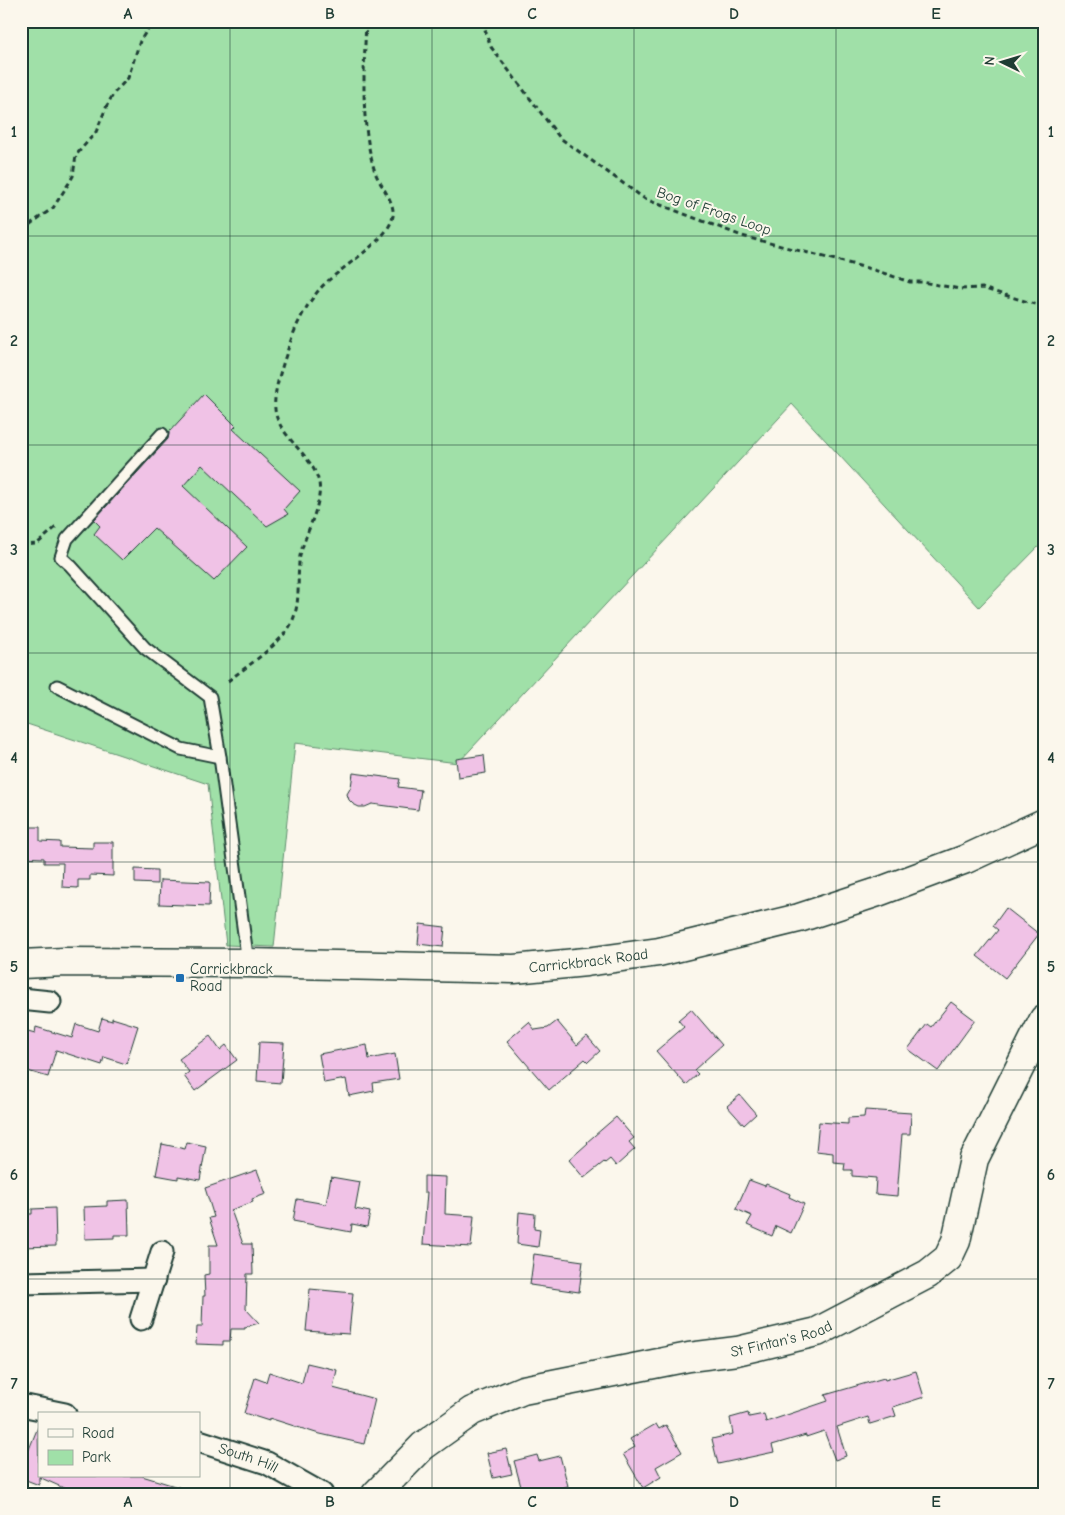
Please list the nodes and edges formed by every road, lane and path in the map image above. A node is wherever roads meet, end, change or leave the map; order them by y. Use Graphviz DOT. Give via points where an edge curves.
graph roads {
  1 [pos="153,21"];
  2 [pos="366,21"];
  3 [pos="482,21"];
  4 [pos="21,228"];
  5 [pos="1044,306"];
  6 [pos="162,434"];
  7 [pos="228,681"];
  8 [pos="57,686"];
  9 [pos="220,757"];
  10 [pos="1044,823"];
  11 [pos="248,963"];
  12 [pos="21,964"];
  13 [pos="21,998"];
  14 [pos="50,1002"];
  15 [pos="1044,1019"];
  16 [pos="162,1252"];
  17 [pos="154,1280"];
  18 [pos="21,1283"];
  19 [pos="141,1319"];
  20 [pos="21,1405"];
  21 [pos="55,1412"];
  22 [pos="200,1441"];
  23 [pos="322,1494"];
  24 [pos="376,1494"];
  1 -- 4 [label="path" via="140,41 128,78 108,103 96,132 76,156 70,183 54,208"];
  2 -- 7 [label="path" via="365,90 369,150 376,174 393,205 393,214 387,232 319,290 301,317 289,345 275,410 281,427 314,469 319,481 318,496 300,556 295,615 274,644"];
  3 -- 5 [label="path, Bog of Frogs Loop" via="490,47 560,138 645,199 742,236 910,282 960,289 982,288"];
  6 -- 9 [label="lane" via="67,539 61,557 145,648 210,697"];
  8 -- 9 [label="lane" via="182,749"];
  9 -- 11 [label="lane"];
  10 -- 11 [label="main road, Carrickbrack Road" via="966,859 878,892 799,918 659,952 514,969"];
  11 -- 12 [label="main road, Carrickbrack Road"];
  13 -- 14 [label="street"];
  15 -- 24 [label="main road, St Fintan's Road" via="974,1159 956,1241 948,1258 928,1274 816,1332 737,1351 689,1357 524,1390 472,1412 423,1446"];
  16 -- 17 [label="street"];
  17 -- 18 [label="street"];
  17 -- 19 [label="street"];
  20 -- 21 [label="street"];
  22 -- 23 [label="street, South Hill" via="267,1463"];
}
